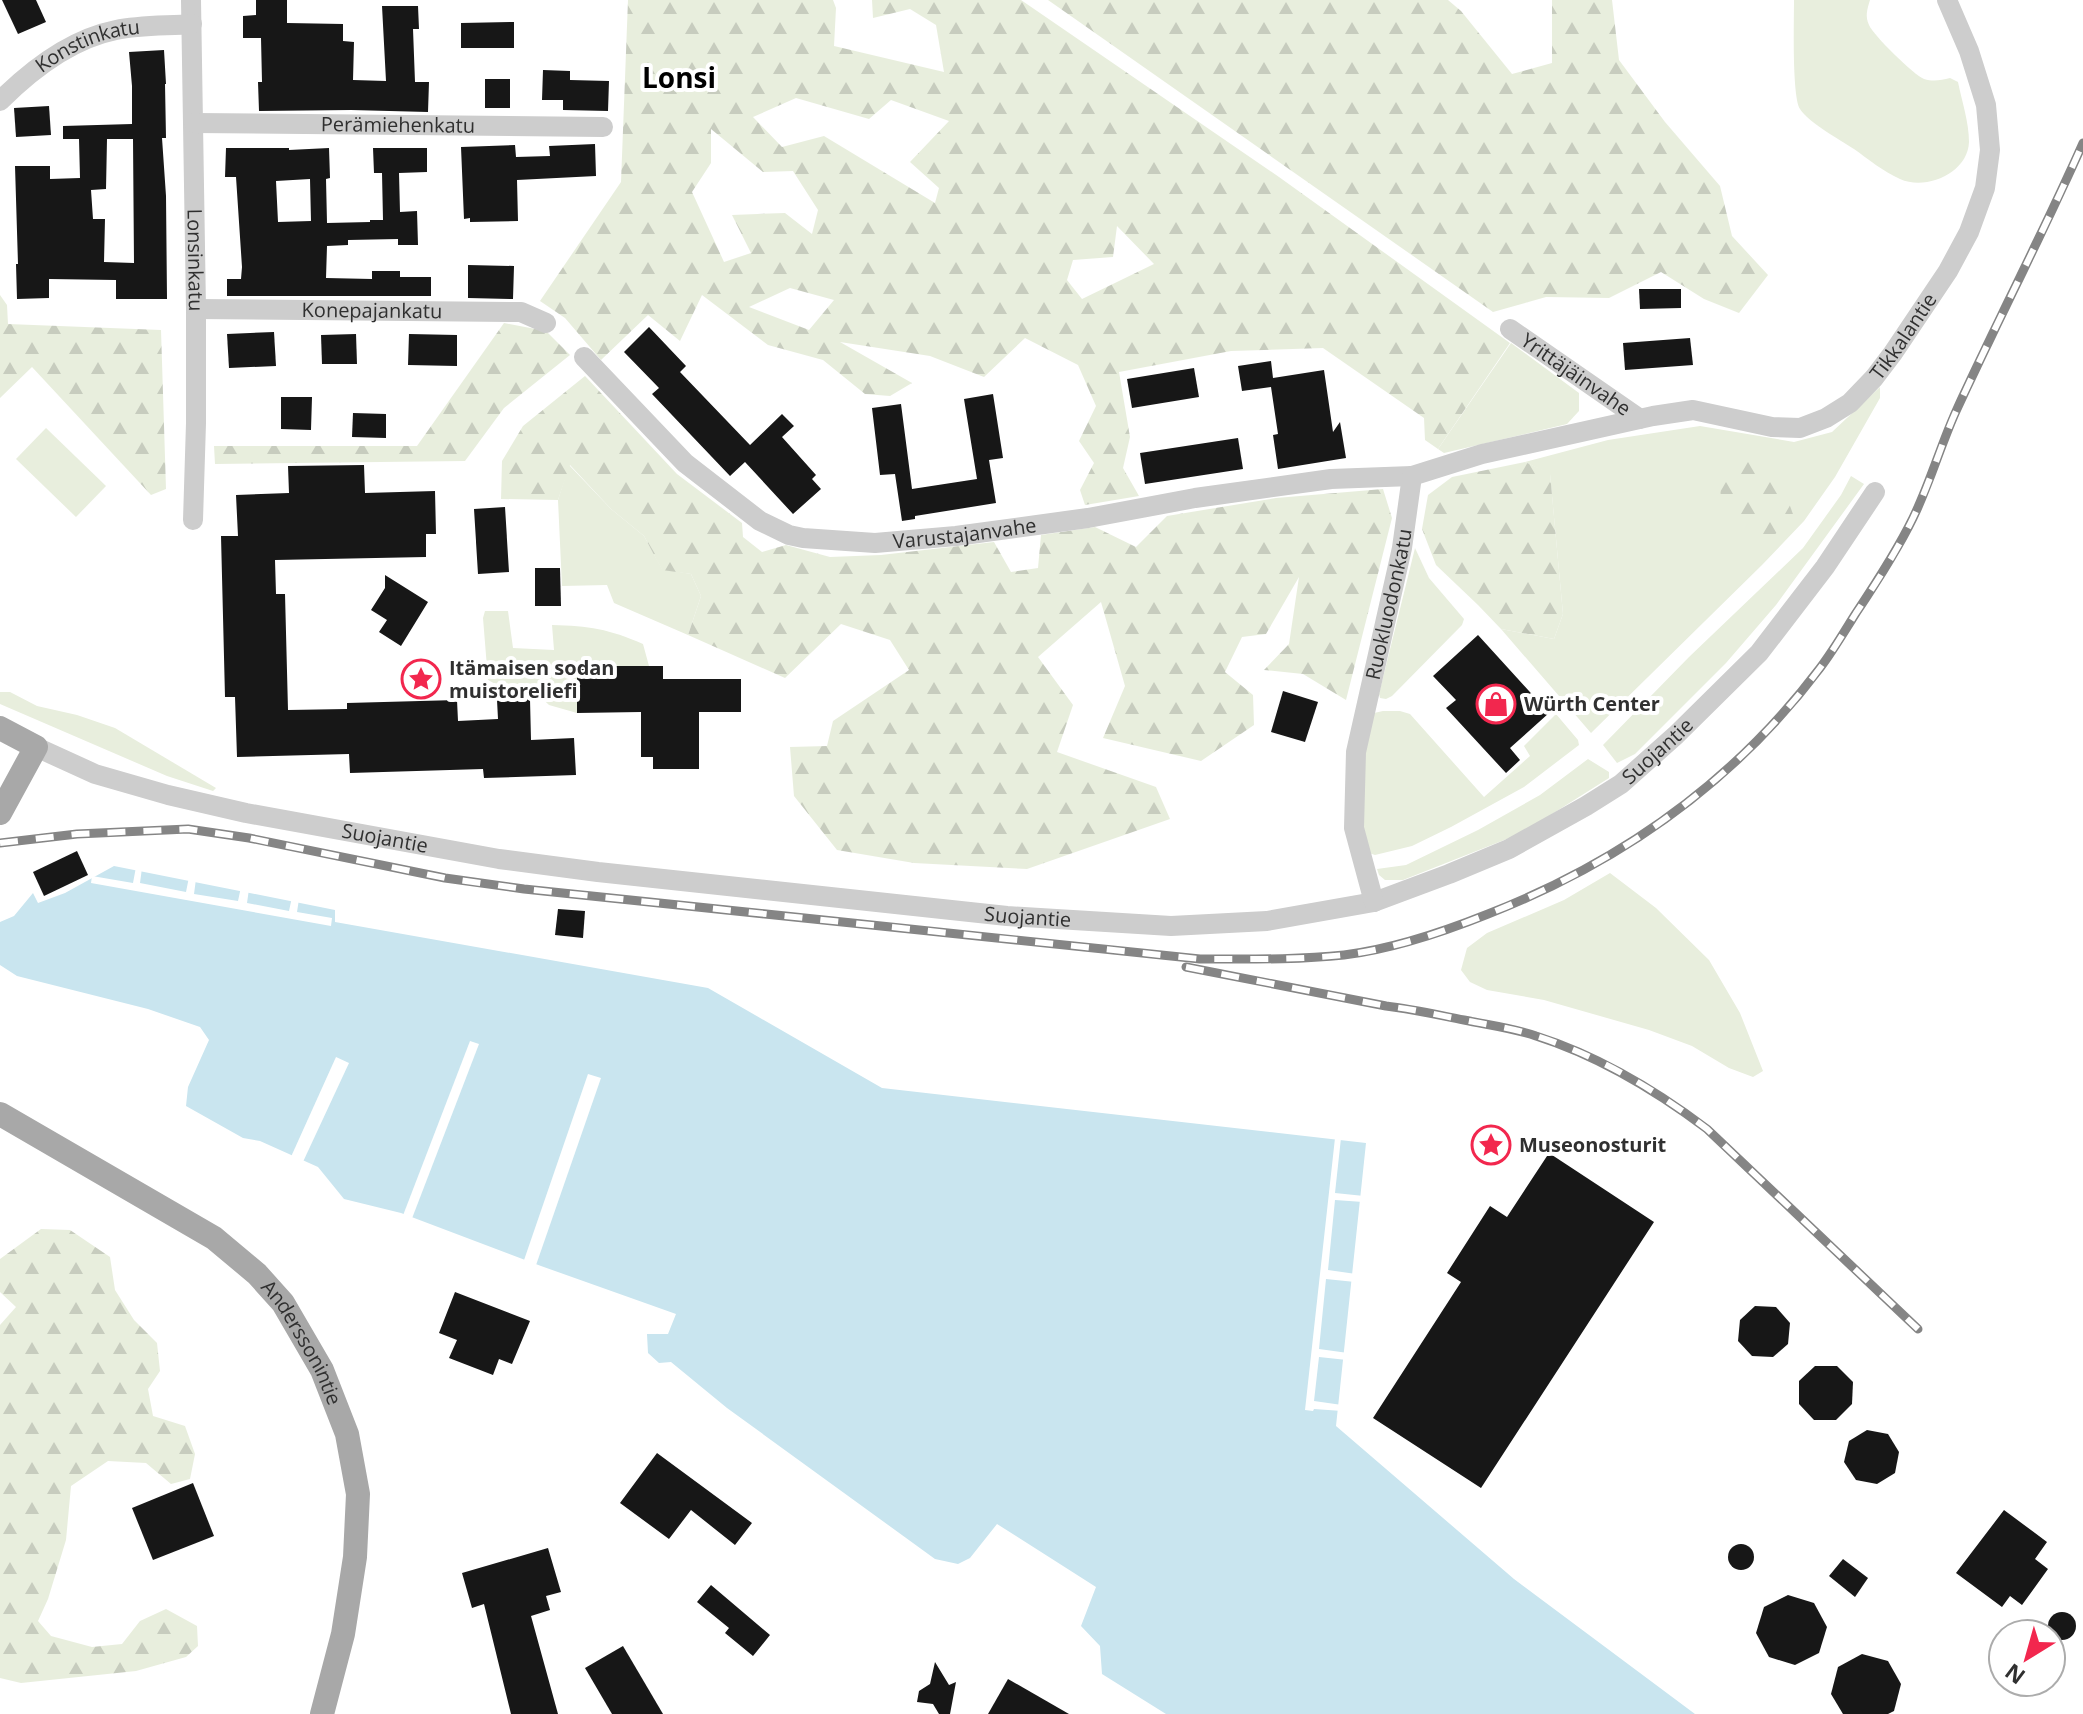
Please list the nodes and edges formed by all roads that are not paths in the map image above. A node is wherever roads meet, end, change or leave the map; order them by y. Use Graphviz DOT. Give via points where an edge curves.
graph roads {
  1 [pos="191,0"];
  2 [pos="1947,0"];
  3 [pos="192,24"];
  4 [pos="0,101"];
  5 [pos="194,123"];
  6 [pos="603,127"];
  7 [pos="196,309"];
  8 [pos="546,323"];
  9 [pos="1510,329"];
  10 [pos="584,357"];
  11 [pos="1640,419"];
  12 [pos="1412,476"];
  13 [pos="1875,492"];
  14 [pos="193,520"];
  15 [pos="0,728"];
  16 [pos="36,747"];
  17 [pos="0,813"];
  18 [pos="1374,902"];
  19 [pos="0,1114"];
  20 [pos="322,1714"];
  1 -- 3 [label="street, Lonsinkatu"];
  2 -- 11 [label="street, Tikkalantie" via="1986,105 1990,150 1985,188 1948,271 1893,353 1850,403 1800,428 1693,410"];
  3 -- 4 [label="street, Konstinkatu" via="118,29 84,39"];
  3 -- 5 [label="street, Lonsinkatu"];
  5 -- 6 [label="street, Perämiehenkatu"];
  5 -- 7 [label="street, Lonsinkatu"];
  7 -- 8 [label="street, Konepajankatu" via="521,312"];
  7 -- 14 [label="street, Lonsinkatu"];
  9 -- 11 [label="street, Yrittäjäinvahe"];
  10 -- 12 [label="street, Varustajanvahe" via="685,463 760,521 803,538 875,543 956,536 1331,479"];
  11 -- 12 [label="street, Tikkalantie" via="1482,454"];
  12 -- 18 [label="street, Ruokluodonkatu" via="1402,548 1356,752 1354,828"];
  13 -- 18 [label="street, Suojantie" via="1759,653 1621,784 1509,849"];
  15 -- 16 [label="main road"];
  16 -- 17 [label="main road"];
  16 -- 18 [label="street, Suojantie" via="95,774 246,813 613,874 1007,916 1171,926 1267,921"];
  19 -- 20 [label="main road, Anderssonintie" via="214,1238 283,1303 322,1370 347,1434 358,1494 343,1634"];
}
